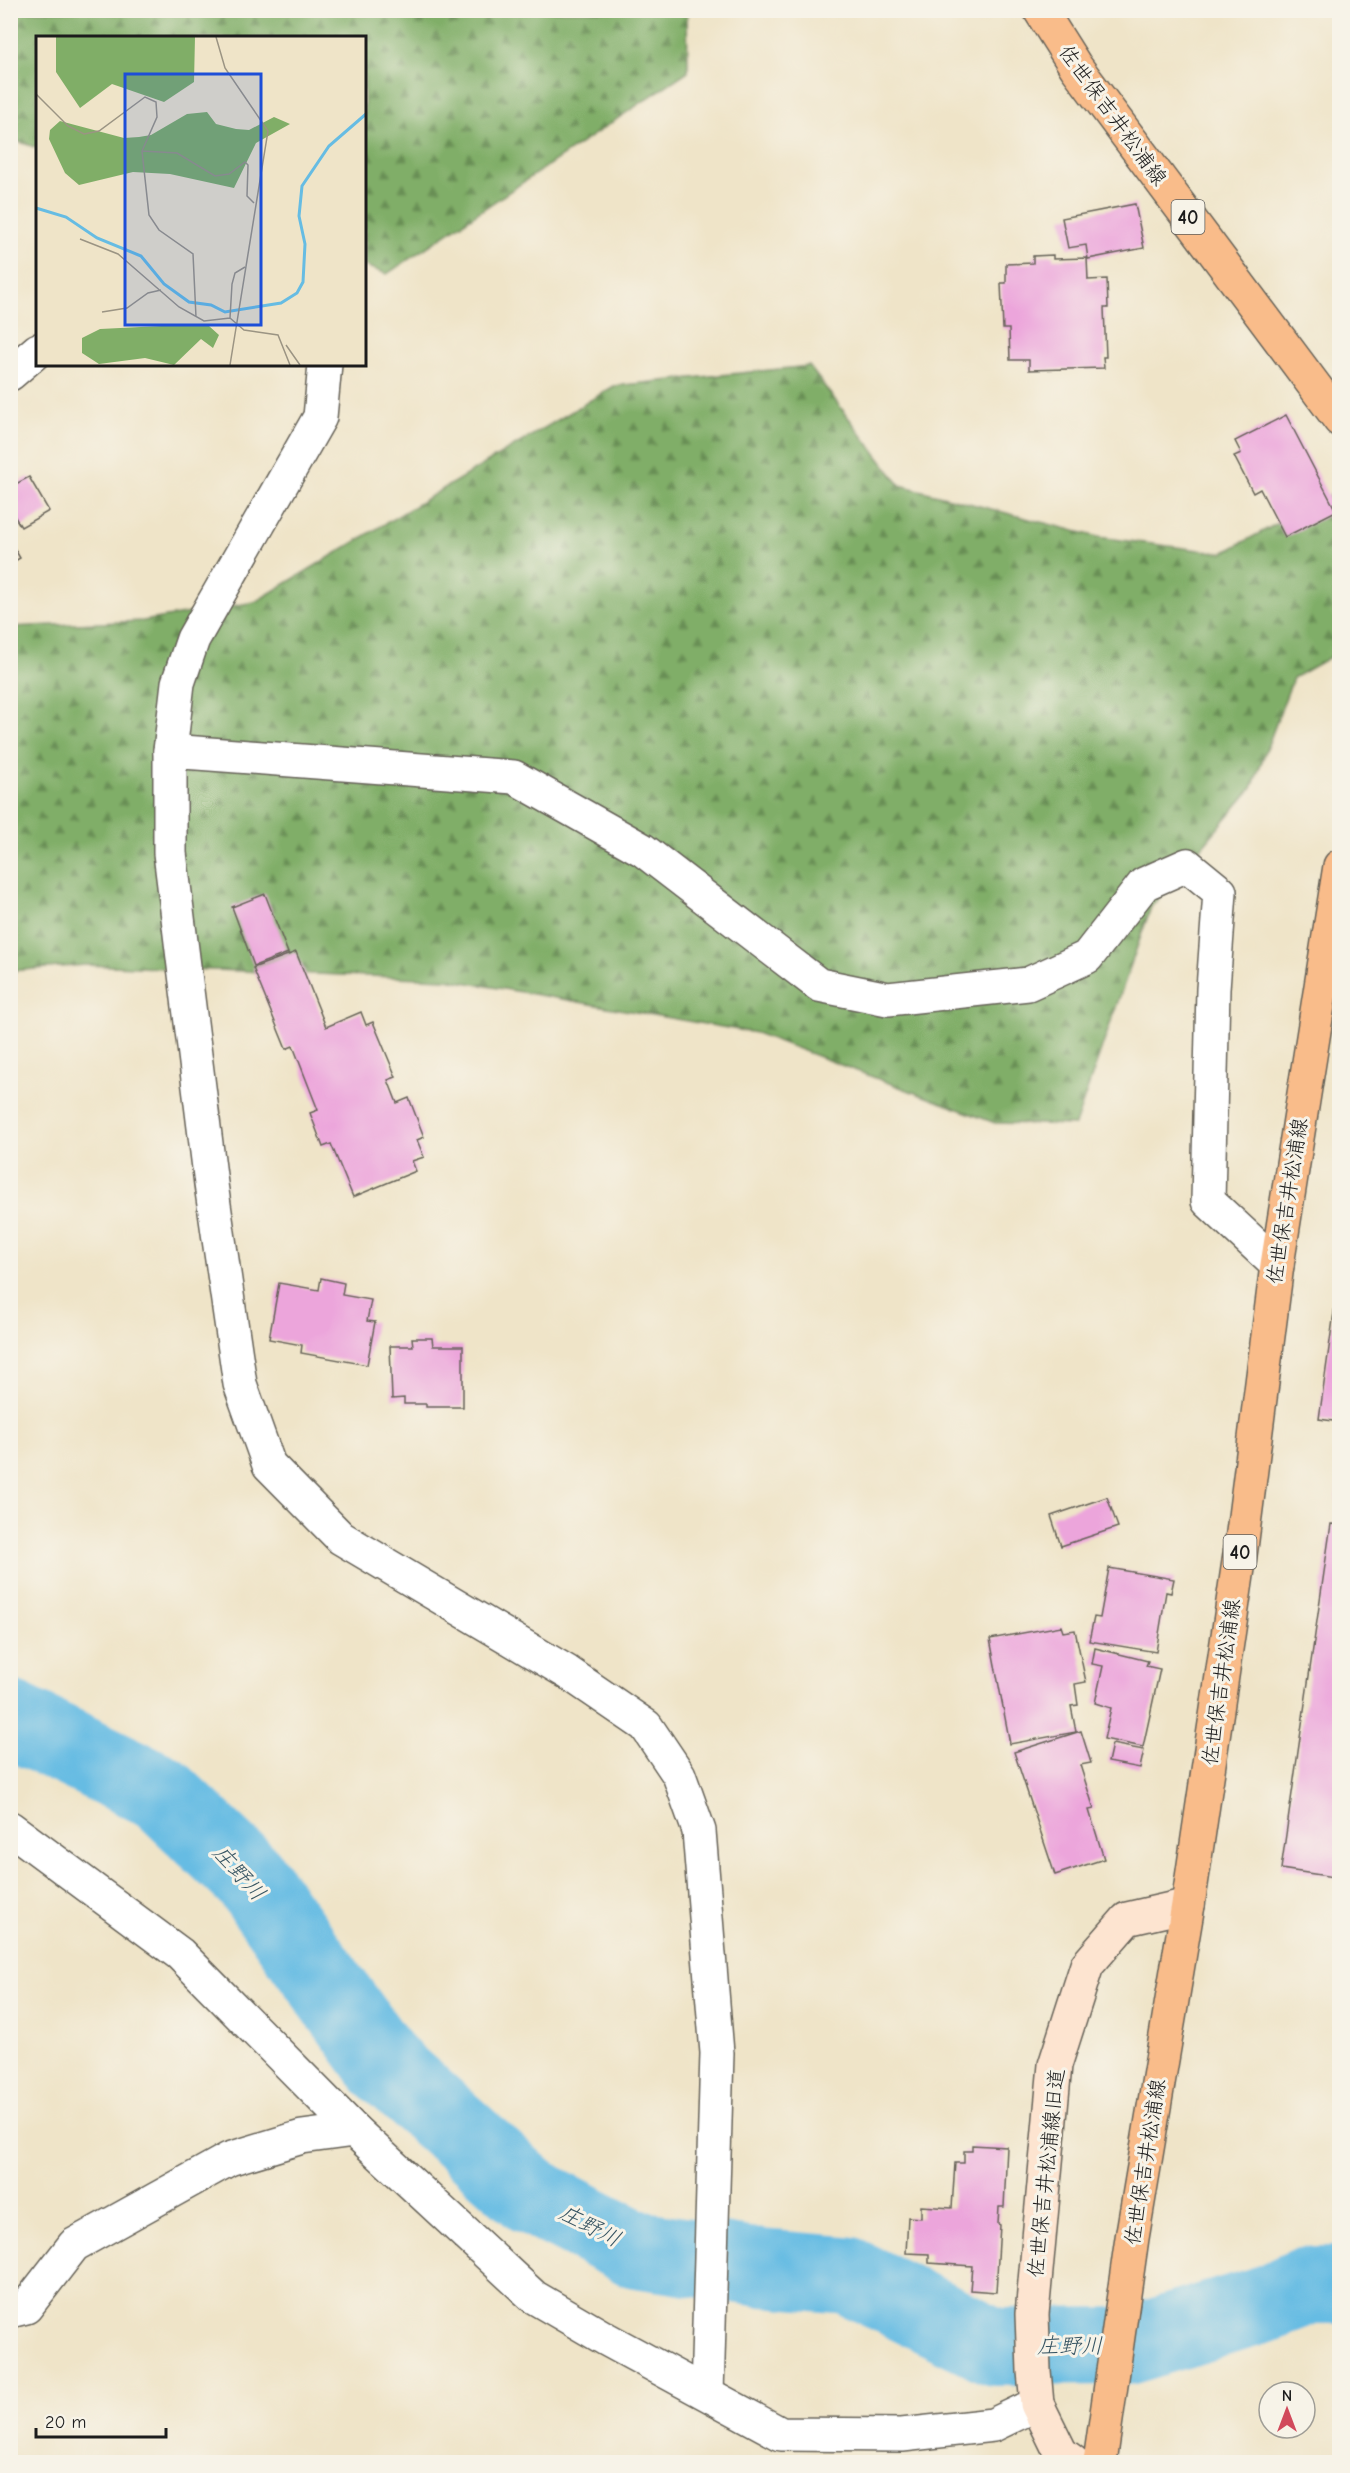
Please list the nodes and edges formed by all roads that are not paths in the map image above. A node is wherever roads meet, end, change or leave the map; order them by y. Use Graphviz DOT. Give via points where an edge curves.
graph roads {
  1 [pos="1040,10"];
  2 [pos="36,352"];
  3 [pos="325,366"];
  4 [pos="10,374"];
  5 [pos="1340,420"];
  6 [pos="170,751"];
  7 [pos="1340,866"];
  8 [pos="1277,1265"];
  9 [pos="10,1828"];
  10 [pos="1188,1905"];
  11 [pos="354,2130"];
  12 [pos="10,2311"];
  13 [pos="707,2393"];
  14 [pos="1036,2404"];
  15 [pos="1073,2463"];
  16 [pos="1100,2463"];
  1 -- 5 [label="main road, 佐世保吉井松浦線 / 40" via="1076,67"];
  2 -- 4 [label="street"];
  3 -- 6 [label="street" via="320,417 193,639 178,683"];
  6 -- 8 [label="street" via="514,777 643,850 819,985 888,999 1028,984 1088,957 1144,884 1187,865 1220,892 1213,989 1208,1201"];
  6 -- 13 [label="street" via="170,853 211,1184 240,1384 269,1466 341,1538 567,1672 646,1726 679,1775 699,1831 717,2053"];
  7 -- 8 [label="main road, 佐世保吉井松浦線 / 40"];
  8 -- 10 [label="main road, 佐世保吉井松浦線 / 40" via="1241,1548"];
  9 -- 11 [label="street" via="180,1954"];
  10 -- 14 [label="street, 佐世保吉井松浦線旧道" via="1127,1919 1087,1965 1055,2065 1032,2314"];
  10 -- 16 [label="main road, 佐世保吉井松浦線 / 40" via="1132,2238"];
  11 -- 12 [label="street" via="302,2137 229,2159 74,2245 26,2307"];
  11 -- 13 [label="street" via="534,2297"];
  13 -- 14 [label="street" via="781,2434 902,2435 993,2425"];
  14 -- 15 [label="street, 佐世保吉井松浦線旧道" via="1061,2453"];
}
